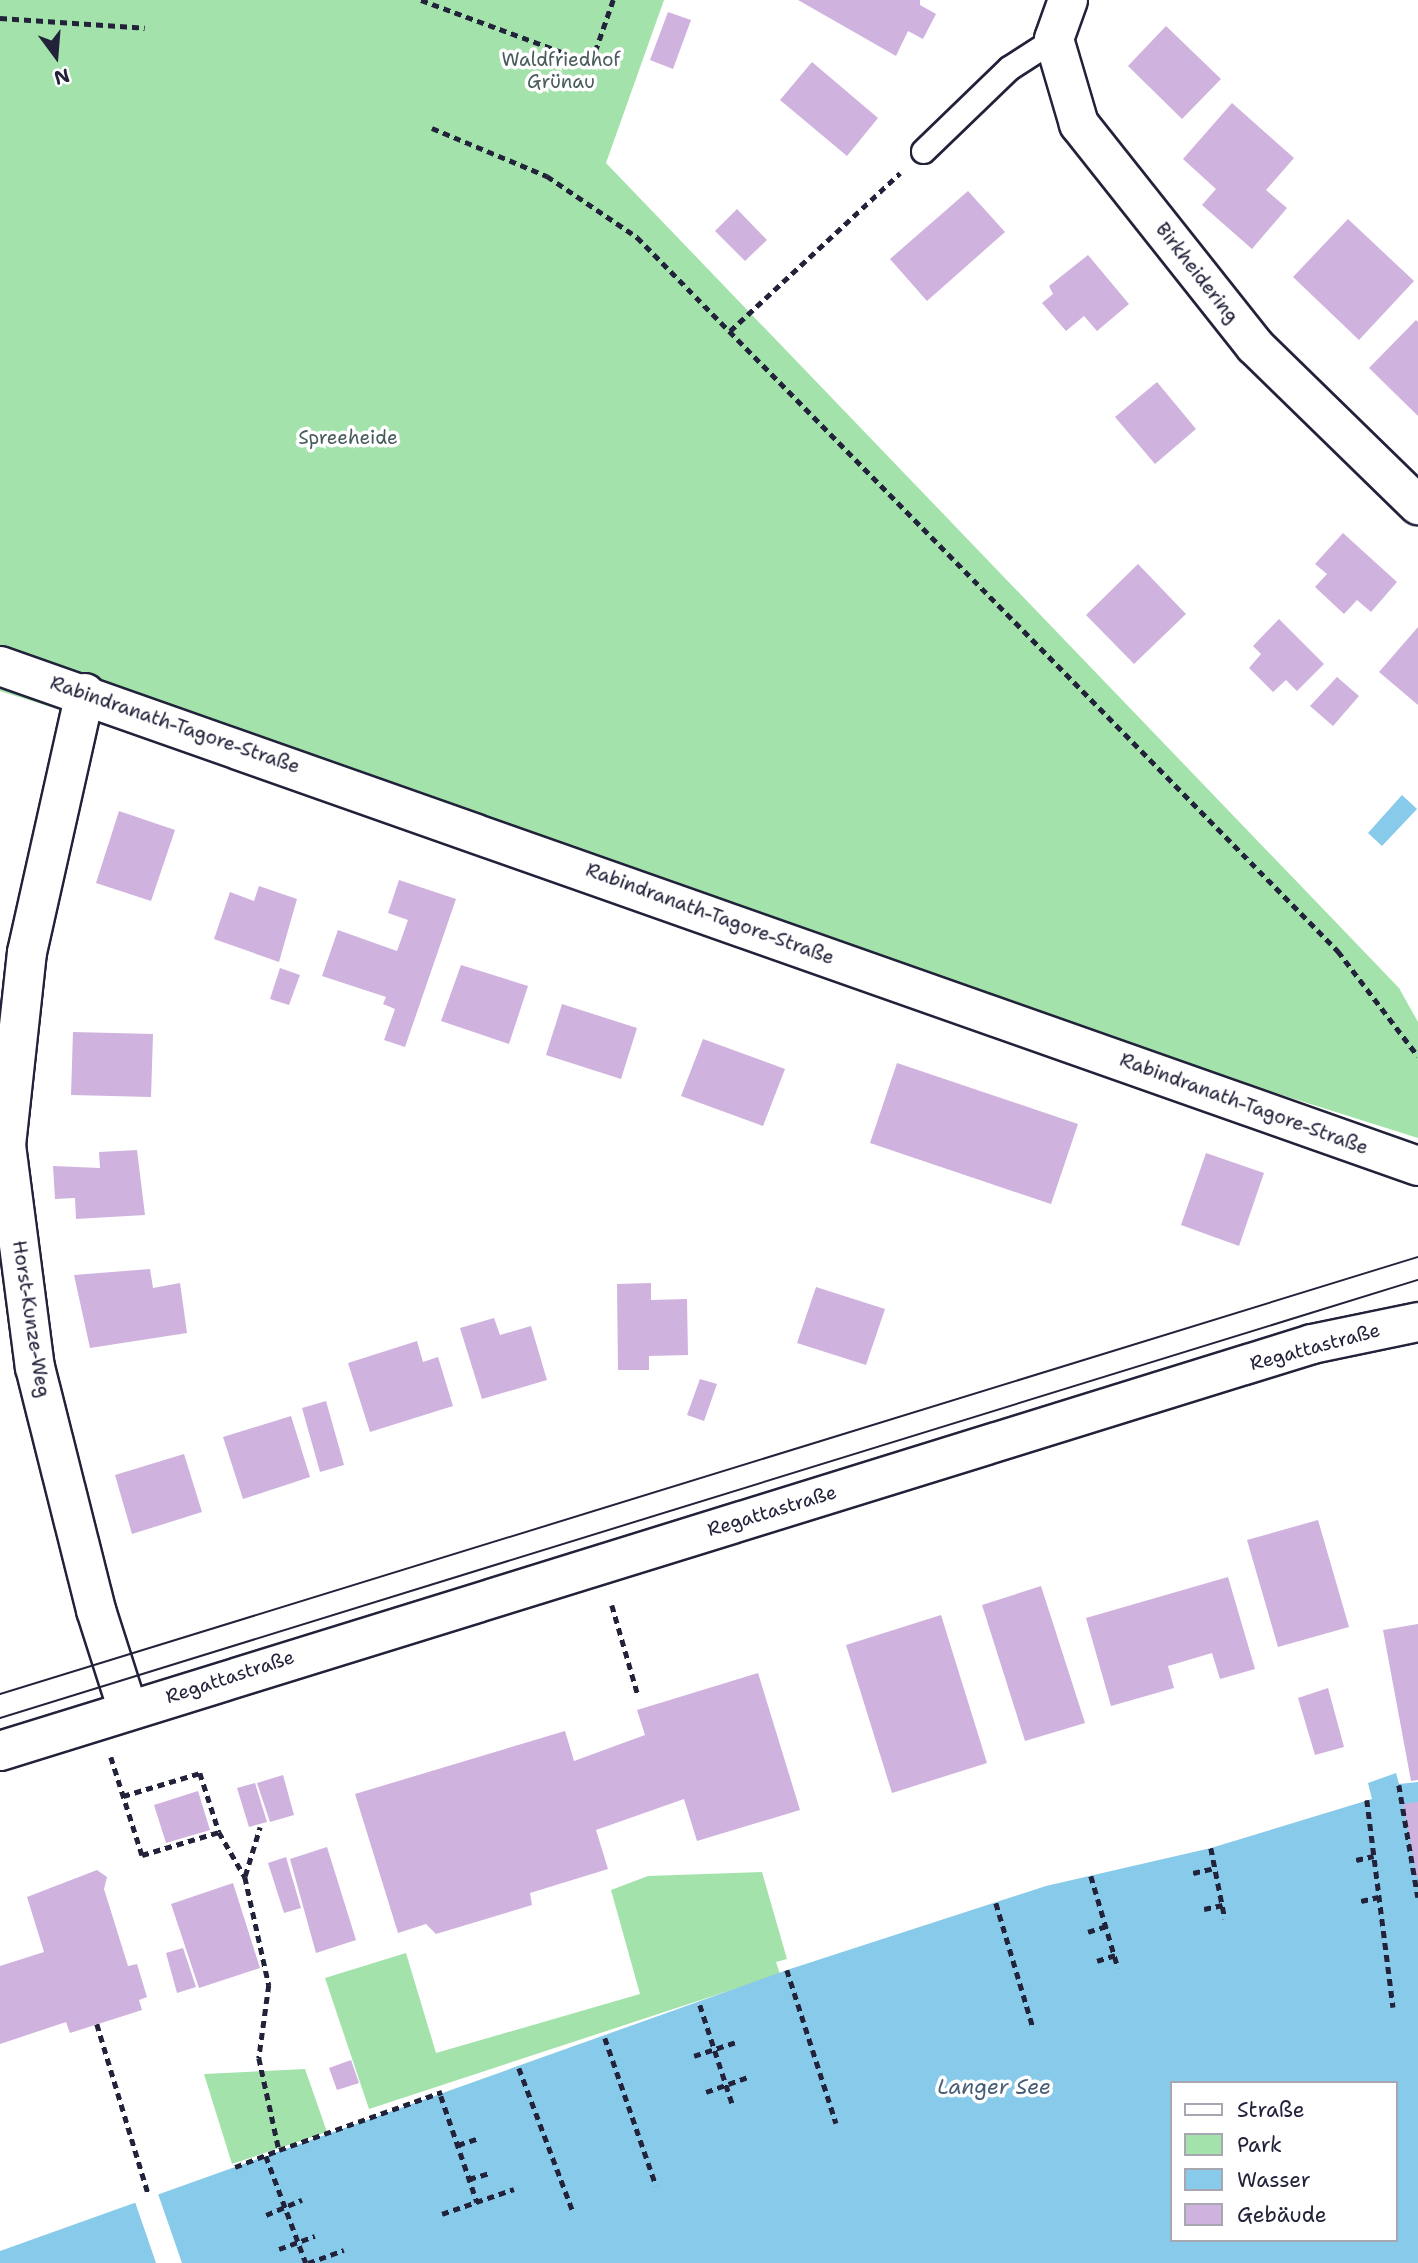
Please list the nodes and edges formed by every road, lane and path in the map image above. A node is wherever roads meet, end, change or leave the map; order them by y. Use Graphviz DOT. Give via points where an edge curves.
graph roads {
  1 [pos="421,0"];
  2 [pos="614,0"];
  3 [pos="1069,0"];
  4 [pos="0,18"];
  5 [pos="145,28"];
  6 [pos="1054,39"];
  7 [pos="432,128"];
  8 [pos="923,151"];
  9 [pos="730,331"];
  10 [pos="1418,505"];
  11 [pos="0,666"];
  12 [pos="85,693"];
  13 [pos="1418,1056"];
  14 [pos="3,1145"];
  15 [pos="1418,1166"];
  16 [pos="1418,1322"];
  17 [pos="601,1566"];
  18 [pos="638,1695"];
  19 [pos="115,1714"];
  20 [pos="0,1751"];
  21 [pos="1399,1784"];
  22 [pos="123,1796"];
  23 [pos="1367,1800"];
  24 [pos="260,1827"];
  25 [pos="219,1832"];
  26 [pos="1211,1848"];
  27 [pos="1374,1856"];
  28 [pos="1356,1860"];
  29 [pos="1215,1868"];
  30 [pos="1193,1873"];
  31 [pos="1091,1876"];
  32 [pos="245,1877"];
  33 [pos="1379,1896"];
  34 [pos="1418,1897"];
  35 [pos="1360,1901"];
  36 [pos="996,1903"];
  37 [pos="1223,1905"];
  38 [pos="1204,1909"];
  39 [pos="1225,1919"];
  40 [pos="1106,1926"];
  41 [pos="1088,1932"];
  42 [pos="1115,1955"];
  43 [pos="1097,1961"];
  44 [pos="1118,1968"];
  45 [pos="787,1970"];
  46 [pos="700,2005"];
  47 [pos="1393,2007"];
  48 [pos="97,2024"];
  49 [pos="1033,2027"];
  50 [pos="605,2038"];
  51 [pos="736,2042"];
  52 [pos="715,2050"];
  53 [pos="694,2056"];
  54 [pos="519,2068"];
  55 [pos="748,2077"];
  56 [pos="726,2085"];
  57 [pos="706,2092"];
  58 [pos="733,2106"];
  59 [pos="836,2123"];
  60 [pos="479,2138"];
  61 [pos="458,2145"];
  62 [pos="279,2150"];
  63 [pos="266,2156"];
  64 [pos="235,2166"];
  65 [pos="490,2173"];
  66 [pos="470,2179"];
  67 [pos="656,2185"];
  68 [pos="514,2189"];
  69 [pos="148,2193"];
  70 [pos="302,2200"];
  71 [pos="477,2202"];
  72 [pos="285,2207"];
  73 [pos="573,2212"];
  74 [pos="442,2214"];
  75 [pos="266,2215"];
  76 [pos="315,2236"];
  77 [pos="298,2242"];
  78 [pos="279,2249"];
  79 [pos="344,2250"];
  80 [pos="307,2263"];
  1 -- 2 [label="path" via="591,63"];
  3 -- 6 [label="street"];
  4 -- 5 [label="path"];
  6 -- 8 [label="lane" via="1009,68"];
  6 -- 10 [label="street, Birkheidering" via="1079,124 1255,346"];
  7 -- 9 [label="path" via="547,176 637,237"];
  8 -- 9 [label="path"];
  9 -- 13 [label="path" via="1338,951"];
  11 -- 12 [label="street, Rabindranath-Tagore-Straße"];
  12 -- 14 [label="street, Horst-Kunze-Weg" via="27,952"];
  12 -- 15 [label="street, Rabindranath-Tagore-Straße"];
  14 -- 19 [label="street, Horst-Kunze-Weg" via="35,1367 96,1610"];
  16 -- 17 [label="street, Regattastraße" via="1312,1345"];
  17 -- 18 [label="path"];
  17 -- 19 [label="street, Regattastraße"];
  19 -- 20 [label="street, Regattastraße"];
  19 -- 22 [label="path"];
  21 -- 34 [label="path"];
  22 -- 25 [label="path" via="142,1855"];
  22 -- 25 [label="path" via="200,1773"];
  23 -- 27 [label="path"];
  24 -- 32 [label="path"];
  25 -- 32 [label="path"];
  26 -- 29 [label="path"];
  27 -- 28 [label="path"];
  27 -- 33 [label="path"];
  29 -- 30 [label="path"];
  29 -- 37 [label="path"];
  31 -- 40 [label="path"];
  32 -- 62 [label="path" via="269,1985 259,2058"];
  33 -- 35 [label="path"];
  33 -- 47 [label="path"];
  36 -- 49 [label="path"];
  37 -- 38 [label="path"];
  37 -- 39 [label="path"];
  40 -- 41 [label="path"];
  40 -- 42 [label="path"];
  42 -- 43 [label="path"];
  42 -- 44 [label="path"];
  45 -- 59 [label="path"];
  46 -- 52 [label="path"];
  48 -- 69 [label="path"];
  50 -- 67 [label="path"];
  51 -- 52 [label="path"];
  52 -- 53 [label="path"];
  52 -- 56 [label="path"];
  54 -- 73 [label="path"];
  55 -- 56 [label="path"];
  56 -- 57 [label="path"];
  56 -- 58 [label="path"];
  60 -- 61 [label="path"];
  61 -- 62 [label="path" via="442,2094"];
  61 -- 66 [label="path"];
  62 -- 64 [label="path"];
  63 -- 72 [label="path"];
  65 -- 66 [label="path"];
  66 -- 71 [label="path"];
  68 -- 71 [label="path"];
  70 -- 72 [label="path"];
  71 -- 74 [label="path"];
  72 -- 75 [label="path"];
  72 -- 77 [label="path"];
  76 -- 77 [label="path"];
  77 -- 78 [label="path"];
  77 -- 80 [label="path"];
  79 -- 80 [label="path"];
}
